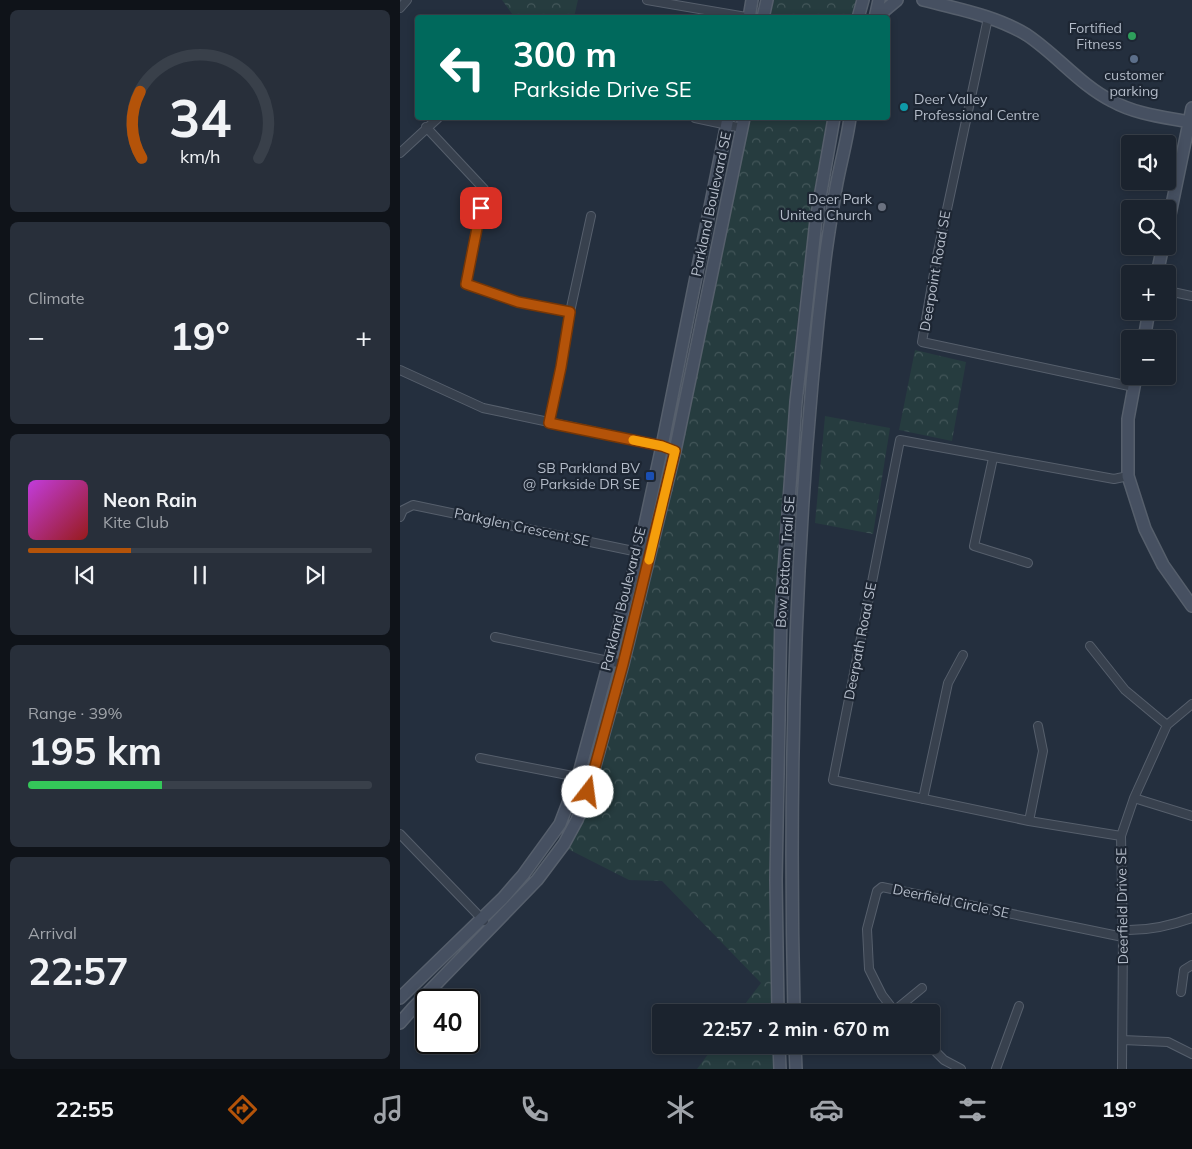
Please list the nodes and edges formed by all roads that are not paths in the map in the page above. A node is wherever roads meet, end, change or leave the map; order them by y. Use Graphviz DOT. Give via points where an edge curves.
graph roads {
  1 [pos="406,0"];
  2 [pos="648,0"];
  3 [pos="752,0"];
  4 [pos="767,0"];
  5 [pos="863,0"];
  6 [pos="878,0"];
  7 [pos="897,0"];
  8 [pos="923,0"];
  9 [pos="400,8"];
  10 [pos="738,15"];
  11 [pos="750,15"];
  12 [pos="764,15"];
  13 [pos="859,15"];
  14 [pos="876,15"];
  15 [pos="881,15"];
  16 [pos="988,18"];
  17 [pos="1192,108"];
  18 [pos="435,120"];
  19 [pos="834,120"];
  20 [pos="850,120"];
  21 [pos="727,121"];
  22 [pos="1189,122"];
  23 [pos="743,123"];
  24 [pos="426,127"];
  25 [pos="400,153"];
  26 [pos="1173,200"];
  27 [pos="591,216"];
  28 [pos="1176,293"];
  29 [pos="1192,296"];
  30 [pos="570,312"];
  31 [pos="400,370"];
  32 [pos="1121,378"];
  33 [pos="1134,385"];
  34 [pos="549,423"];
  35 [pos="662,446"];
  36 [pos="675,451"];
  37 [pos="993,458"];
  38 [pos="1128,476"];
  39 [pos="400,518"];
  40 [pos="644,554"];
  41 [pos="1028,564"];
  42 [pos="1189,594"];
  43 [pos="1192,606"];
  44 [pos="495,637"];
  45 [pos="1090,646"];
  46 [pos="963,655"];
  47 [pos="610,661"];
  48 [pos="623,664"];
  49 [pos="1192,704"];
  50 [pos="1167,725"];
  51 [pos="1038,726"];
  52 [pos="480,758"];
  53 [pos="578,777"];
  54 [pos="1134,798"];
  55 [pos="923,799"];
  56 [pos="1192,816"];
  57 [pos="1029,821"];
  58 [pos="400,834"];
  59 [pos="1121,836"];
  60 [pos="1192,918"];
  61 [pos="482,919"];
  62 [pos="492,929"];
  63 [pos="1123,934"];
  64 [pos="1192,965"];
  65 [pos="922,988"];
  66 [pos="1181,992"];
  67 [pos="401,995"];
  68 [pos="778,1004"];
  69 [pos="794,1004"];
  70 [pos="889,1004"];
  71 [pos="904,1004"];
  72 [pos="1019,1006"];
  73 [pos="413,1008"];
  74 [pos="400,1023"];
  75 [pos="1123,1040"];
  76 [pos="779,1054"];
  77 [pos="795,1054"];
  78 [pos="938,1054"];
  79 [pos="1192,1054"];
  80 [pos="780,1069"];
  81 [pos="796,1069"];
  82 [pos="960,1069"];
  83 [pos="996,1069"];
  84 [pos="1122,1069"];
  1 -- 9 [label="street"];
  2 -- 10 [label="street"];
  3 -- 11 [label="street"];
  4 -- 12 [label="street"];
  5 -- 13 [label="street"];
  6 -- 14 [label="street"];
  7 -- 15 [label="street"];
  8 -- 16 [label="street"];
  16 -- 22 [label="street" via="1027,35 1110,100 1135,111"];
  16 -- 32 [label="street, Deerpoint Road SE" via="936,256 922,342"];
  17 -- 22 [label="street"];
  18 -- 24 [label="street"];
  19 -- 68 [label="street, Bow Bottom Trail SE" via="816,220 796,402 781,613 776,880"];
  20 -- 69 [label="street, Bow Bottom Trail SE" via="825,258 795,627"];
  21 -- 23 [label="street"];
  21 -- 35 [label="street, Parkland Boulevard SE"];
  22 -- 26 [label="street"];
  23 -- 36 [label="street, Parkland Boulevard SE"];
  24 -- 25 [label="street"];
  24 -- 30 [label="street" via="484,189 466,284 518,302"];
  27 -- 30 [label="street"];
  28 -- 29 [label="street"];
  30 -- 34 [label="street"];
  31 -- 34 [label="street" via="483,408"];
  33 -- 38 [label="street" via="1128,419"];
  34 -- 35 [label="street"];
  35 -- 36 [label="street"];
  35 -- 40 [label="street, Parkland Boulevard SE"];
  36 -- 40 [label="street, Parkland Boulevard SE"];
  37 -- 38 [label="street, Deerpath Road SE" via="1114,479"];
  37 -- 41 [label="street" via="974,546"];
  37 -- 55 [label="street, Deerpath Road SE" via="900,440 833,780"];
  38 -- 42 [label="street" via="1145,529 1164,565"];
  39 -- 40 [label="street, Parkglen Crescent SE" via="403,510 414,505"];
  40 -- 47 [label="street, Parkland Boulevard SE"];
  40 -- 48 [label="street, Parkland Boulevard SE"];
  42 -- 43 [label="street"];
  44 -- 47 [label="street"];
  45 -- 50 [label="street" via="1125,690"];
  46 -- 55 [label="street" via="948,683"];
  47 -- 48 [label="street"];
  47 -- 53 [label="street, Parkland Boulevard SE"];
  48 -- 62 [label="street, Parkland Boulevard SE" via="588,792 577,820 548,867"];
  49 -- 50 [label="street, Deerfield Drive SE"];
  50 -- 54 [label="street, Deerfield Drive SE"];
  51 -- 57 [label="street" via="1043,751"];
  52 -- 53 [label="street"];
  53 -- 61 [label="street, Parkland Boulevard SE" via="560,824 524,875"];
  54 -- 56 [label="street"];
  54 -- 59 [label="street, Deerfield Drive SE"];
  55 -- 57 [label="street, Deerpath Road SE"];
  57 -- 59 [label="street, Deerpath Road SE"];
  58 -- 61 [label="street"];
  59 -- 63 [label="street, Deerfield Drive SE"];
  60 -- 63 [label="street"];
  61 -- 62 [label="street"];
  61 -- 67 [label="street, Parkland Boulevard SE"];
  62 -- 73 [label="street, Parkland Boulevard SE"];
  63 -- 70 [label="street, Deerfield Circle SE" via="882,887 877,891 868,929 869,969"];
  63 -- 75 [label="street, Deerfield Drive SE"];
  64 -- 66 [label="street" via="1184,970"];
  65 -- 71 [label="street"];
  67 -- 73 [label="street"];
  72 -- 83 [label="street"];
  73 -- 74 [label="street, Parkland Boulevard SE"];
  75 -- 79 [label="street" via="1168,1042"];
  75 -- 84 [label="street, Deerfield Drive SE"];
  76 -- 80 [label="street"];
  77 -- 81 [label="street"];
  78 -- 82 [label="street"];
}
